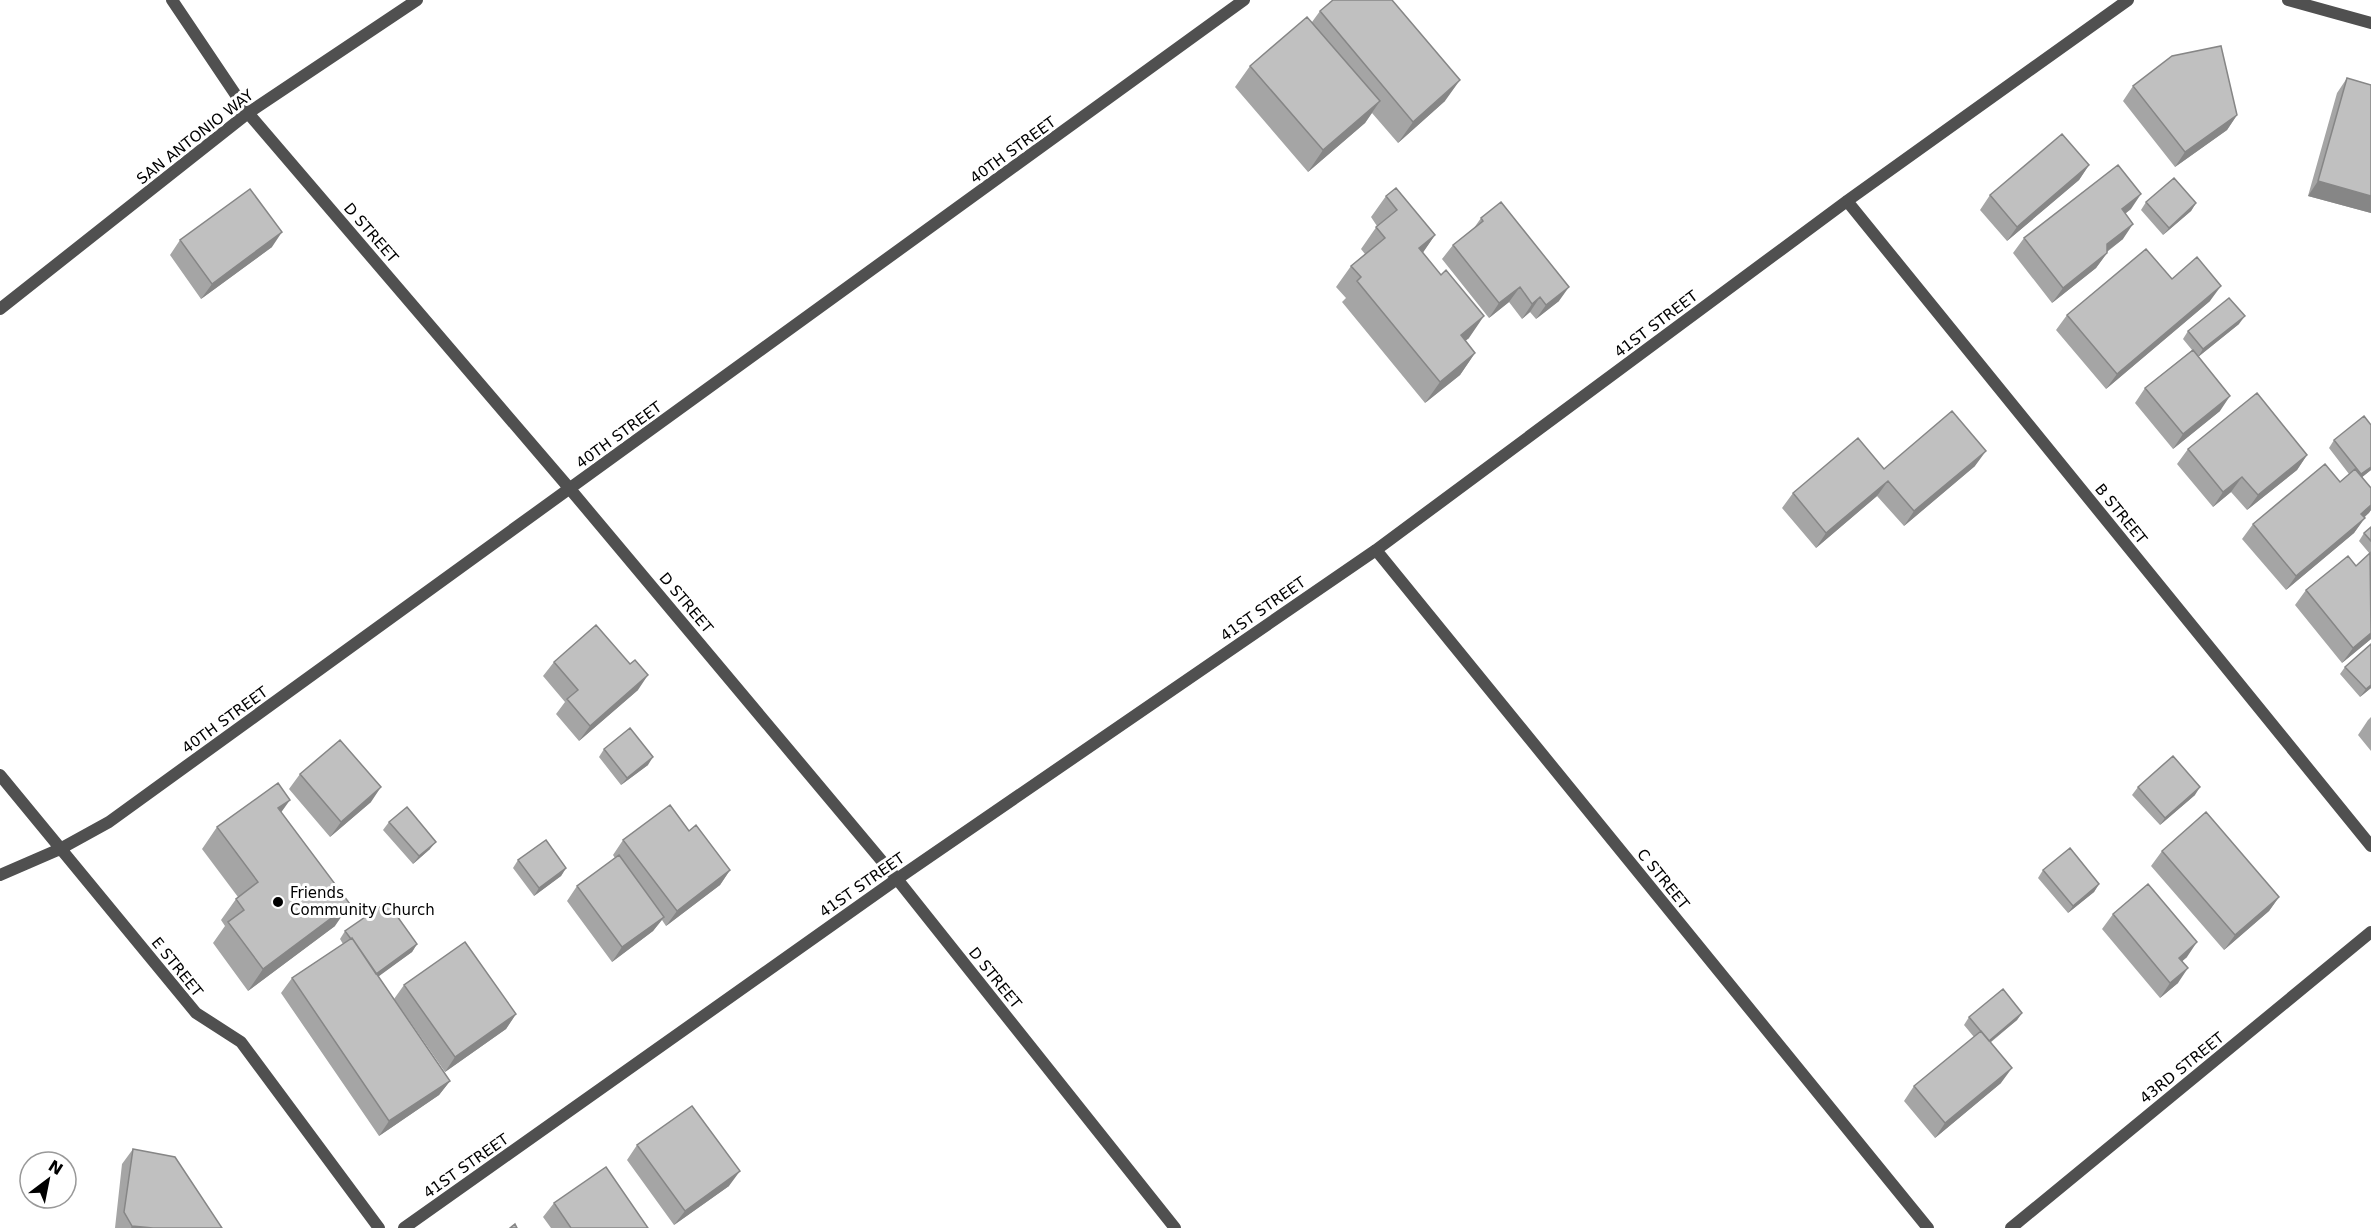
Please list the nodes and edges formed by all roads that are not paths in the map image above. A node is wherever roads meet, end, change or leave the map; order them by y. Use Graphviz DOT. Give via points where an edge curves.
graph roads {
  1 [pos="172,0"];
  2 [pos="417,0"];
  3 [pos="1244,0"];
  4 [pos="2128,0"];
  5 [pos="2288,0"];
  6 [pos="2371,23"];
  7 [pos="248,113"];
  8 [pos="1847,201"];
  9 [pos="0,309"];
  10 [pos="570,489"];
  11 [pos="1376,550"];
  12 [pos="0,775"];
  13 [pos="2371,846"];
  14 [pos="60,849"];
  15 [pos="0,875"];
  16 [pos="897,879"];
  17 [pos="2371,932"];
  18 [pos="379,1228"];
  19 [pos="404,1228"];
  20 [pos="1175,1228"];
  21 [pos="1928,1228"];
  22 [pos="2012,1228"];
  1 -- 7 [label="street, D STREET"];
  2 -- 7 [label="street, SAN ANTONIO WAY"];
  3 -- 10 [label="street, 40TH STREET"];
  4 -- 8 [label="street, 41ST STREET"];
  5 -- 6 [label="street"];
  7 -- 9 [label="street, SAN ANTONIO WAY"];
  7 -- 10 [label="street, D STREET"];
  8 -- 11 [label="street, 41ST STREET"];
  8 -- 13 [label="street, B STREET"];
  10 -- 14 [label="street, 40TH STREET" via="109,822"];
  10 -- 16 [label="street, D STREET"];
  11 -- 16 [label="street, 41ST STREET"];
  11 -- 21 [label="street, C STREET"];
  12 -- 14 [label="street, E STREET"];
  14 -- 15 [label="street, 40TH STREET"];
  14 -- 18 [label="street, E STREET" via="196,1013 241,1042"];
  16 -- 19 [label="street, 41ST STREET"];
  16 -- 20 [label="street, D STREET"];
  17 -- 22 [label="street, 43RD STREET"];
}
